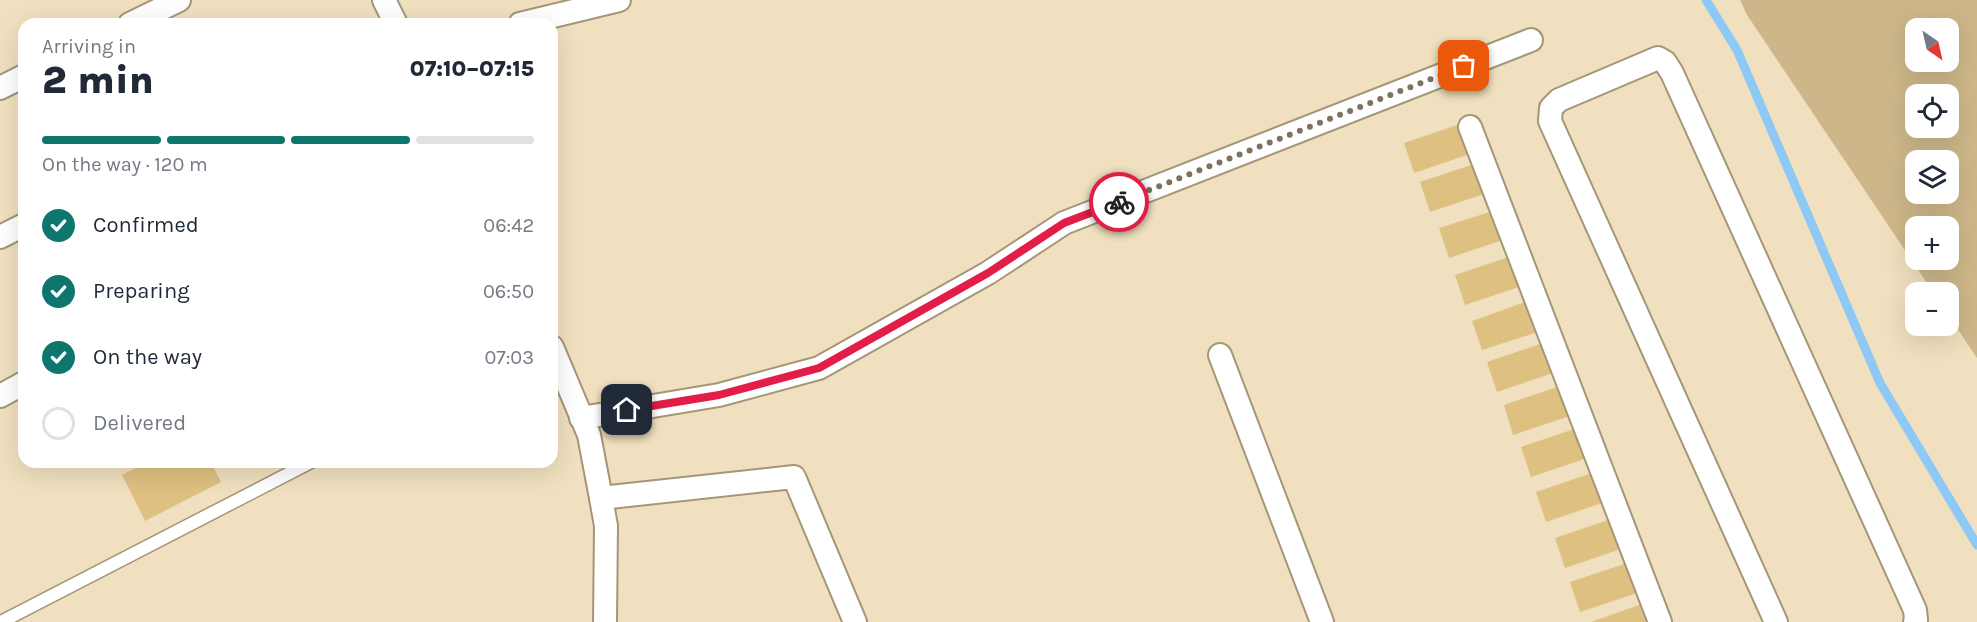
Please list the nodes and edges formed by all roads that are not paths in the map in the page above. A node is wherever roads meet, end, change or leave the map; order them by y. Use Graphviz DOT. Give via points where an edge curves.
graph roads {
  1 [pos="179,0"];
  2 [pos="619,0"];
  3 [pos="142,18"];
  4 [pos="545,18"];
  5 [pos="1531,40"];
  6 [pos="18,79"];
  7 [pos="0,88"];
  8 [pos="1470,126"];
  9 [pos="18,228"];
  10 [pos="0,237"];
  11 [pos="1220,354"];
  12 [pos="558,362"];
  13 [pos="18,386"];
  14 [pos="0,396"];
  15 [pos="581,418"];
  16 [pos="299,468"];
  17 [pos="601,498"];
  18 [pos="1,622"];
  19 [pos="605,622"];
  20 [pos="855,622"];
  21 [pos="1322,622"];
  22 [pos="1660,622"];
  23 [pos="1776,622"];
  24 [pos="1915,622"];
  1 -- 3 [label="street"];
  2 -- 4 [label="street"];
  5 -- 15 [label="street" via="1064,223 988,273 819,368 719,395"];
  6 -- 7 [label="street"];
  8 -- 22 [label="street"];
  9 -- 10 [label="street"];
  11 -- 21 [label="street"];
  12 -- 15 [label="street"];
  13 -- 14 [label="street"];
  15 -- 17 [label="street" via="589,435"];
  16 -- 18 [label="lane"];
  17 -- 19 [label="street" via="606,526"];
  17 -- 20 [label="street" via="794,477"];
  23 -- 24 [label="street" via="1550,121 1551,108 1559,100 1658,58 1665,62 1677,84 1915,609"];
}
